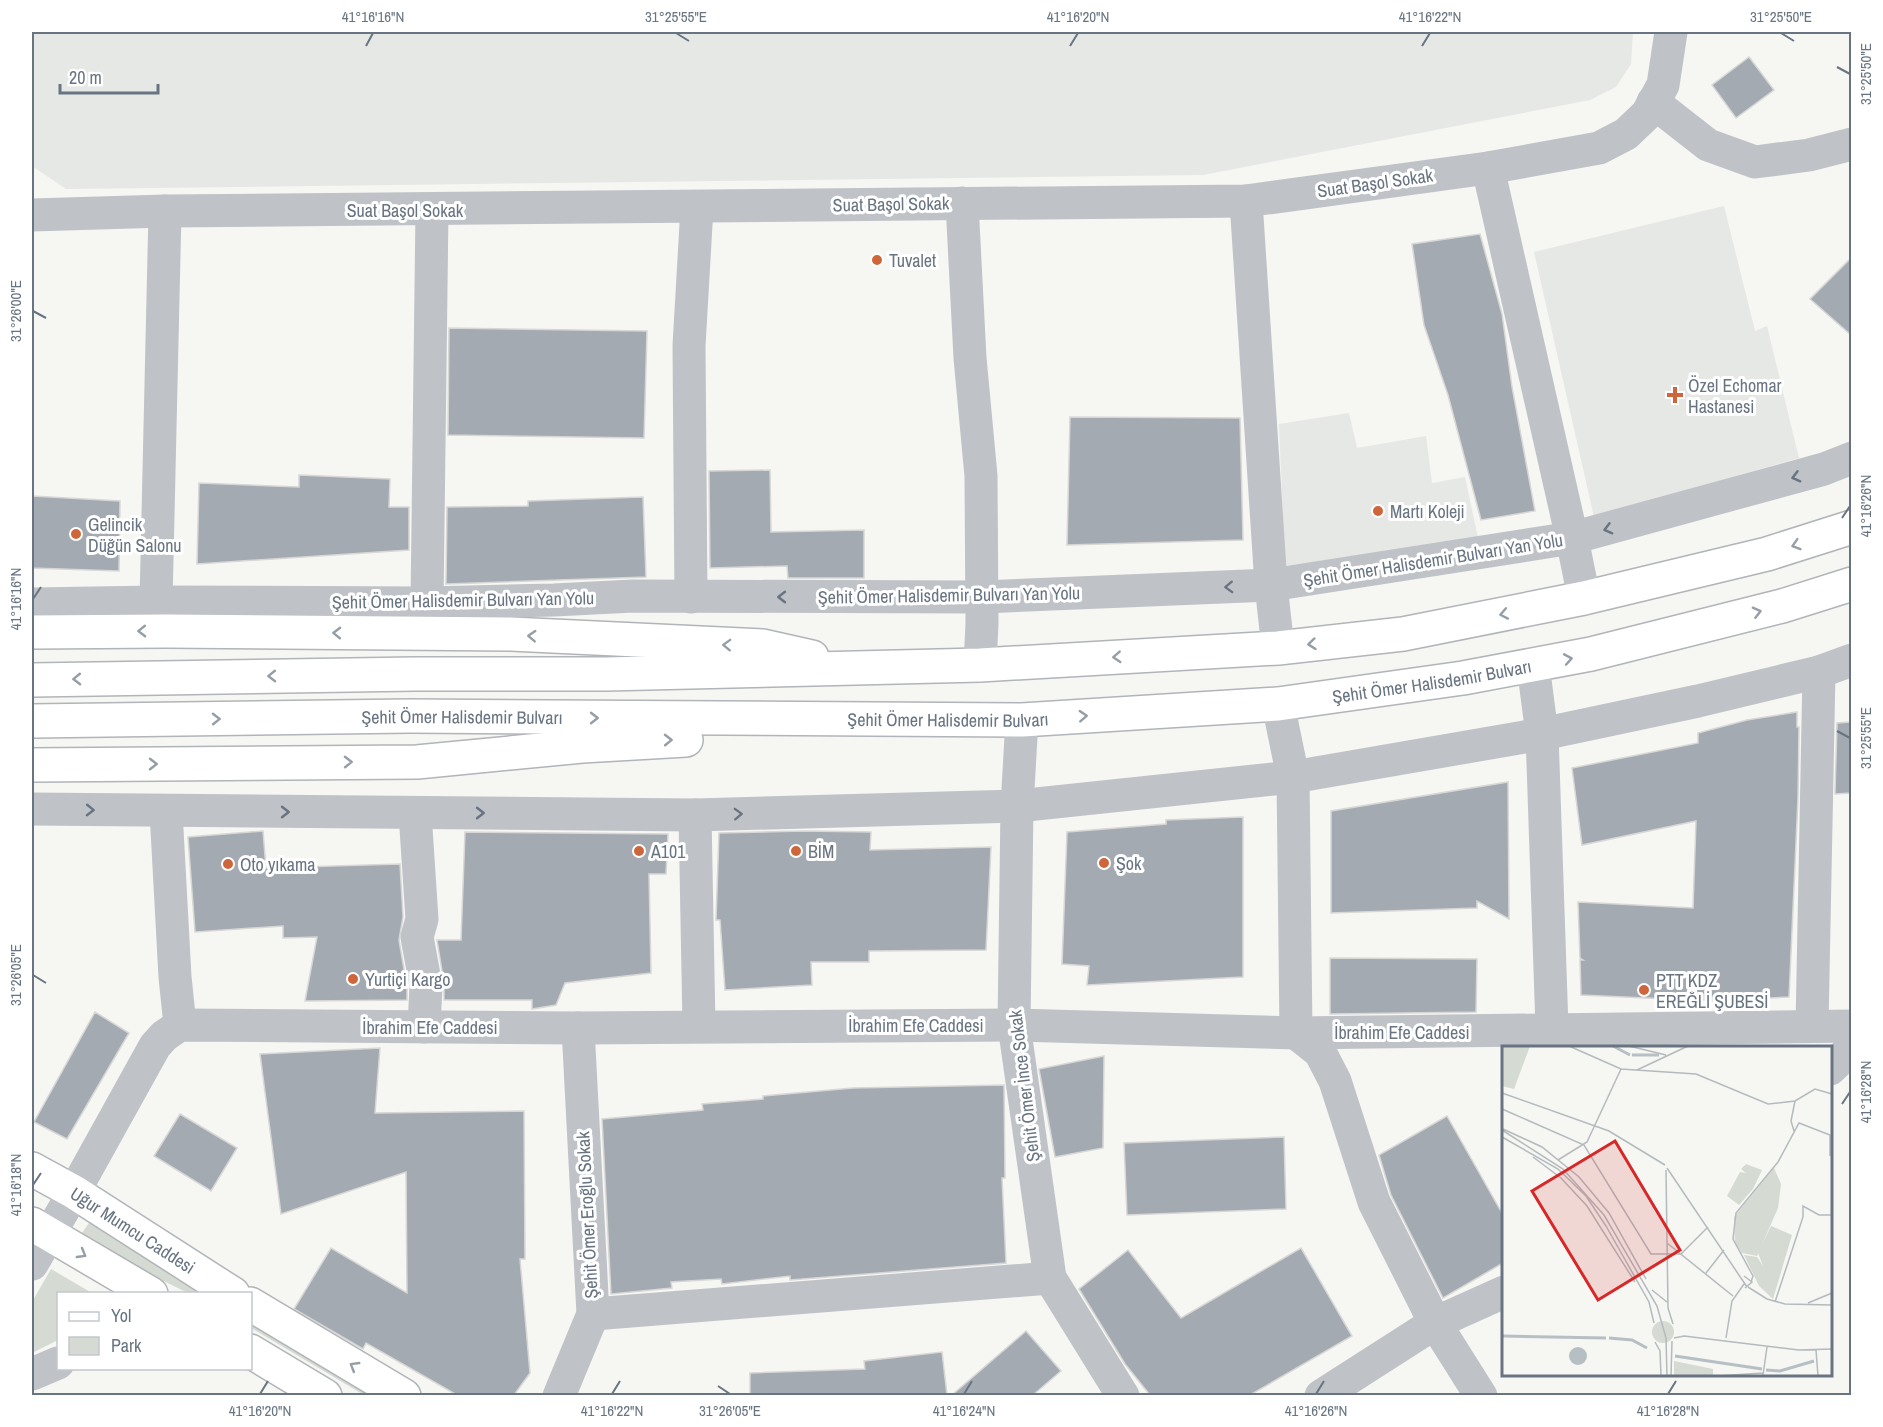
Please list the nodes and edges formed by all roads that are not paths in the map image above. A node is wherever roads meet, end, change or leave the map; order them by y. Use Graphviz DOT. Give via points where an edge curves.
graph roads {
  1 [pos="1671,32"];
  2 [pos="1653,102"];
  3 [pos="1851,144"];
  4 [pos="1488,168"];
  5 [pos="1246,201"];
  6 [pos="962,203"];
  7 [pos="697,207"];
  8 [pos="432,210"];
  9 [pos="165,211"];
  10 [pos="32,215"];
  11 [pos="1851,458"];
  12 [pos="1851,527"];
  13 [pos="1572,538"];
  14 [pos="1851,584"];
  15 [pos="1271,585"];
  16 [pos="691,597"];
  17 [pos="982,597"];
  18 [pos="1584,598"];
  19 [pos="156,602"];
  20 [pos="428,603"];
  21 [pos="32,604"];
  22 [pos="32,633"];
  23 [pos="1278,648"];
  24 [pos="1851,660"];
  25 [pos="980,665"];
  26 [pos="1533,665"];
  27 [pos="867,668"];
  28 [pos="1819,672"];
  29 [pos="32,680"];
  30 [pos="1278,704"];
  31 [pos="873,720"];
  32 [pos="1022,720"];
  33 [pos="32,722"];
  34 [pos="1542,734"];
  35 [pos="32,765"];
  36 [pos="1293,777"];
  37 [pos="1017,806"];
  38 [pos="32,809"];
  39 [pos="166,811"];
  40 [pos="415,813"];
  41 [pos="694,815"];
  42 [pos="180,1025"];
  43 [pos="1014,1025"];
  44 [pos="699,1026"];
  45 [pos="1812,1026"];
  46 [pos="1851,1026"];
  47 [pos="424,1027"];
  48 [pos="578,1028"];
  49 [pos="1552,1028"];
  50 [pos="1296,1032"];
  51 [pos="1851,1048"];
  52 [pos="1832,1067"];
  53 [pos="32,1169"];
  54 [pos="74,1192"];
  55 [pos="40,1229"];
  56 [pos="32,1264"];
  57 [pos="1050,1278"];
  58 [pos="149,1292"];
  59 [pos="231,1292"];
  60 [pos="1502,1292"];
  61 [pos="252,1305"];
  62 [pos="593,1314"];
  63 [pos="1435,1323"];
  64 [pos="252,1353"];
  65 [pos="57,1363"];
  66 [pos="32,1374"];
  67 [pos="325,1395"];
  68 [pos="404,1395"];
  69 [pos="559,1395"];
  70 [pos="1122,1395"];
  71 [pos="1321,1395"];
  72 [pos="1482,1395"];
  1 -- 2 [label="street, Suat Başol Sokak" via="1663,85"];
  2 -- 3 [label="street" via="1708,145 1755,162 1809,155"];
  2 -- 4 [label="street, Suat Başol Sokak" via="1647,114 1626,134 1599,148"];
  4 -- 5 [label="street, Suat Başol Sokak"];
  4 -- 13 [label="street"];
  5 -- 6 [label="street, Suat Başol Sokak"];
  5 -- 15 [label="street"];
  6 -- 7 [label="street, Suat Başol Sokak"];
  6 -- 17 [label="street" via="981,476"];
  7 -- 8 [label="street, Suat Başol Sokak"];
  7 -- 16 [label="street" via="689,346"];
  8 -- 9 [label="street, Suat Başol Sokak"];
  8 -- 20 [label="street"];
  9 -- 10 [label="street, Suat Başol Sokak"];
  9 -- 19 [label="street"];
  11 -- 13 [label="street, Şehit Ömer Halisdemir Bulvarı Yan Yolu, one-way" via="1824,469"];
  12 -- 18 [label="main road, one-way" via="1767,554"];
  13 -- 15 [label="street, Şehit Ömer Halisdemir Bulvarı Yan Yolu"];
  13 -- 18 [label="street"];
  26 -- 14 [label="main road, Şehit Ömer Halisdemir Bulvarı, one-way" via="1603,652"];
  15 -- 17 [label="street, Şehit Ömer Halisdemir Bulvarı Yan Yolu, one-way"];
  15 -- 23 [label="street"];
  17 -- 16 [label="street, Şehit Ömer Halisdemir Bulvarı Yan Yolu, one-way"];
  16 -- 20 [label="street, Şehit Ömer Halisdemir Bulvarı Yan Yolu"];
  17 -- 25 [label="street"];
  18 -- 23 [label="main road, one-way" via="1403,634"];
  19 -- 20 [label="street, Şehit Ömer Halisdemir Bulvarı Yan Yolu"];
  19 -- 21 [label="street, Şehit Ömer Halisdemir Bulvarı Yan Yolu"];
  27 -- 22 [label="main road, one-way" via="763,646 511,634"];
  23 -- 25 [label="main road, one-way"];
  24 -- 28 [label="street"];
  25 -- 27 [label="main road"];
  26 -- 30 [label="main road, Şehit Ömer Halisdemir Bulvarı"];
  26 -- 34 [label="street"];
  27 -- 29 [label="main road, one-way"];
  28 -- 34 [label="street"];
  28 -- 45 [label="street"];
  32 -- 30 [label="main road, Şehit Ömer Halisdemir Bulvarı, one-way"];
  30 -- 36 [label="street"];
  31 -- 32 [label="main road, Şehit Ömer Halisdemir Bulvarı"];
  33 -- 31 [label="main road, Şehit Ömer Halisdemir Bulvarı, one-way" via="410,716"];
  35 -- 31 [label="main road, one-way" via="417,762 665,740 772,740"];
  32 -- 37 [label="street, Şehit Ömer İnce Sokak"];
  34 -- 36 [label="street"];
  34 -- 49 [label="street"];
  36 -- 37 [label="street"];
  36 -- 50 [label="street"];
  41 -- 37 [label="street, one-way"];
  37 -- 43 [label="street, Şehit Ömer İnce Sokak"];
  38 -- 39 [label="street, one-way"];
  39 -- 40 [label="street, one-way"];
  39 -- 42 [label="street"];
  40 -- 41 [label="street, one-way"];
  40 -- 47 [label="street" via="422,920 417,937 426,986"];
  41 -- 44 [label="street"];
  42 -- 47 [label="street, İbrahim Efe Caddesi"];
  42 -- 54 [label="street" via="155,1046"];
  43 -- 44 [label="street, İbrahim Efe Caddesi"];
  43 -- 50 [label="street, İbrahim Efe Caddesi"];
  43 -- 57 [label="street, Şehit Ömer İnce Sokak"];
  44 -- 48 [label="street, İbrahim Efe Caddesi"];
  45 -- 46 [label="street, İbrahim Efe Caddesi"];
  45 -- 49 [label="street, İbrahim Efe Caddesi"];
  47 -- 48 [label="street, İbrahim Efe Caddesi"];
  48 -- 62 [label="street, Şehit Ömer Eroğlu Sokak"];
  49 -- 50 [label="street, İbrahim Efe Caddesi"];
  50 -- 63 [label="street" via="1320,1052 1335,1081 1374,1202"];
  51 -- 52 [label="street"];
  53 -- 54 [label="main road, Uğur Mumcu Caddesi"];
  54 -- 55 [label="street"];
  54 -- 59 [label="main road, Uğur Mumcu Caddesi"];
  55 -- 56 [label="street"];
  55 -- 58 [label="main road, one-way"];
  57 -- 62 [label="street"];
  57 -- 70 [label="street, Şehit Ömer İnce Sokak"];
  60 -- 63 [label="street"];
  68 -- 61 [label="main road, one-way"];
  62 -- 69 [label="street, Şehit Ömer Eroğlu Sokak"];
  63 -- 71 [label="street"];
  63 -- 72 [label="street"];
  64 -- 67 [label="main road"];
  65 -- 66 [label="street"];
}
